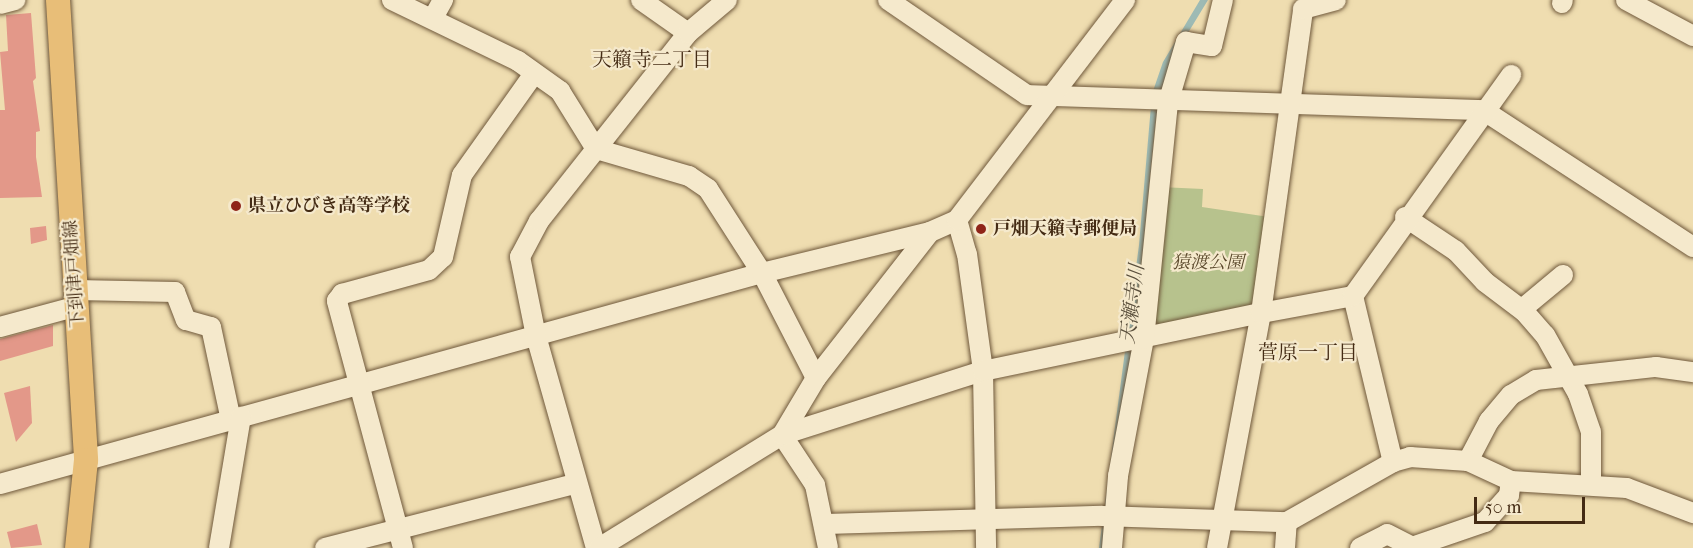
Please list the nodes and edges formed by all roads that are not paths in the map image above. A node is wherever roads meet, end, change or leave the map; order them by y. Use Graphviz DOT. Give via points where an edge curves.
graph roads {
  1 [pos="15,0"];
  2 [pos="58,0"];
  3 [pos="392,0"];
  4 [pos="443,0"];
  5 [pos="642,0"];
  6 [pos="728,0"];
  7 [pos="888,0"];
  8 [pos="1125,0"];
  9 [pos="1223,0"];
  10 [pos="1336,0"];
  11 [pos="1626,0"];
  12 [pos="0,4"];
  13 [pos="1303,4"];
  14 [pos="433,18"];
  15 [pos="688,33"];
  16 [pos="1693,36"];
  17 [pos="533,75"];
  18 [pos="1511,75"];
  19 [pos="1052,96"];
  20 [pos="1160,102"];
  21 [pos="1288,107"];
  22 [pos="1482,110"];
  23 [pos="596,150"];
  24 [pos="1405,217"];
  25 [pos="957,220"];
  26 [pos="930,232"];
  27 [pos="1693,248"];
  28 [pos="762,273"];
  29 [pos="1563,275"];
  30 [pos="1353,296"];
  31 [pos="77,298"];
  32 [pos="1261,313"];
  33 [pos="1526,313"];
  34 [pos="0,327"];
  35 [pos="536,336"];
  36 [pos="1135,340"];
  37 [pos="982,371"];
  38 [pos="1693,372"];
  39 [pos="1569,374"];
  40 [pos="816,378"];
  41 [pos="358,385"];
  42 [pos="236,419"];
  43 [pos="782,435"];
  44 [pos="86,460"];
  45 [pos="1468,461"];
  46 [pos="1393,462"];
  47 [pos="1511,481"];
  48 [pos="1591,483"];
  49 [pos="0,484"];
  50 [pos="575,484"];
  51 [pos="1693,513"];
  52 [pos="1108,516"];
  53 [pos="986,519"];
  54 [pos="1224,522"];
  55 [pos="1287,522"];
  56 [pos="826,524"];
  57 [pos="398,528"];
  58 [pos="77,548"];
  59 [pos="219,548"];
  60 [pos="326,548"];
  61 [pos="403,548"];
  62 [pos="598,548"];
  63 [pos="828,548"];
  64 [pos="986,548"];
  65 [pos="1112,548"];
  66 [pos="1217,548"];
  67 [pos="1285,548"];
  68 [pos="1360,548"];
  1 -- 12 [label="street"];
  2 -- 31 [label="main road, 下到津戸畑線"];
  3 -- 14 [label="street"];
  4 -- 14 [label="street"];
  5 -- 15 [label="street"];
  6 -- 15 [label="street"];
  7 -- 19 [label="street" via="1027,95"];
  8 -- 19 [label="street"];
  9 -- 20 [label="street" via="1212,46 1186,42"];
  10 -- 13 [label="street"];
  11 -- 16 [label="street"];
  13 -- 21 [label="street"];
  14 -- 17 [label="street" via="519,61"];
  15 -- 23 [label="street"];
  17 -- 23 [label="street" via="560,91"];
  17 -- 41 [label="street" via="462,175 443,257 429,270 342,294 337,302"];
  18 -- 22 [label="street"];
  19 -- 20 [label="street"];
  19 -- 25 [label="street"];
  20 -- 21 [label="street"];
  20 -- 36 [label="street"];
  21 -- 22 [label="street"];
  21 -- 32 [label="street"];
  22 -- 24 [label="street"];
  22 -- 27 [label="street"];
  23 -- 28 [label="street" via="689,176 708,189"];
  23 -- 35 [label="street" via="539,221 520,257"];
  24 -- 30 [label="street"];
  24 -- 33 [label="street" via="1456,251 1485,282"];
  25 -- 26 [label="street"];
  25 -- 37 [label="street" via="967,254"];
  26 -- 28 [label="street"];
  26 -- 40 [label="street"];
  28 -- 35 [label="street"];
  28 -- 40 [label="street"];
  29 -- 33 [label="street" via="1522,309"];
  30 -- 32 [label="street"];
  30 -- 46 [label="street"];
  31 -- 34 [label="street"];
  31 -- 42 [label="street" via="176,292 186,320 211,327"];
  31 -- 44 [label="main road, 下到津戸畑線"];
  32 -- 36 [label="street"];
  32 -- 54 [label="street"];
  33 -- 39 [label="street"];
  35 -- 41 [label="street"];
  35 -- 50 [label="street"];
  36 -- 37 [label="street"];
  36 -- 52 [label="street"];
  37 -- 43 [label="street"];
  37 -- 53 [label="street"];
  38 -- 39 [label="street" via="1656,367"];
  39 -- 45 [label="street" via="1536,380 1511,395 1489,421"];
  39 -- 48 [label="street" via="1591,432"];
  40 -- 43 [label="street"];
  41 -- 42 [label="street"];
  41 -- 57 [label="street"];
  42 -- 44 [label="street"];
  42 -- 59 [label="street"];
  43 -- 56 [label="street" via="815,485"];
  43 -- 62 [label="street"];
  44 -- 49 [label="street"];
  44 -- 58 [label="main road, 下到津戸畑線"];
  45 -- 46 [label="street" via="1410,457"];
  45 -- 47 [label="street"];
  46 -- 55 [label="street"];
  47 -- 48 [label="street"];
  47 -- 68 [label="street" via="1509,495 1485,522 1412,546 1387,534"];
  48 -- 51 [label="street" via="1627,488"];
  50 -- 57 [label="street"];
  50 -- 62 [label="street"];
  52 -- 53 [label="street"];
  52 -- 54 [label="street"];
  52 -- 65 [label="street"];
  53 -- 56 [label="street"];
  53 -- 64 [label="street"];
  54 -- 55 [label="street"];
  54 -- 66 [label="street"];
  55 -- 67 [label="street"];
  56 -- 63 [label="street"];
  57 -- 60 [label="street"];
  57 -- 61 [label="street"];
}
